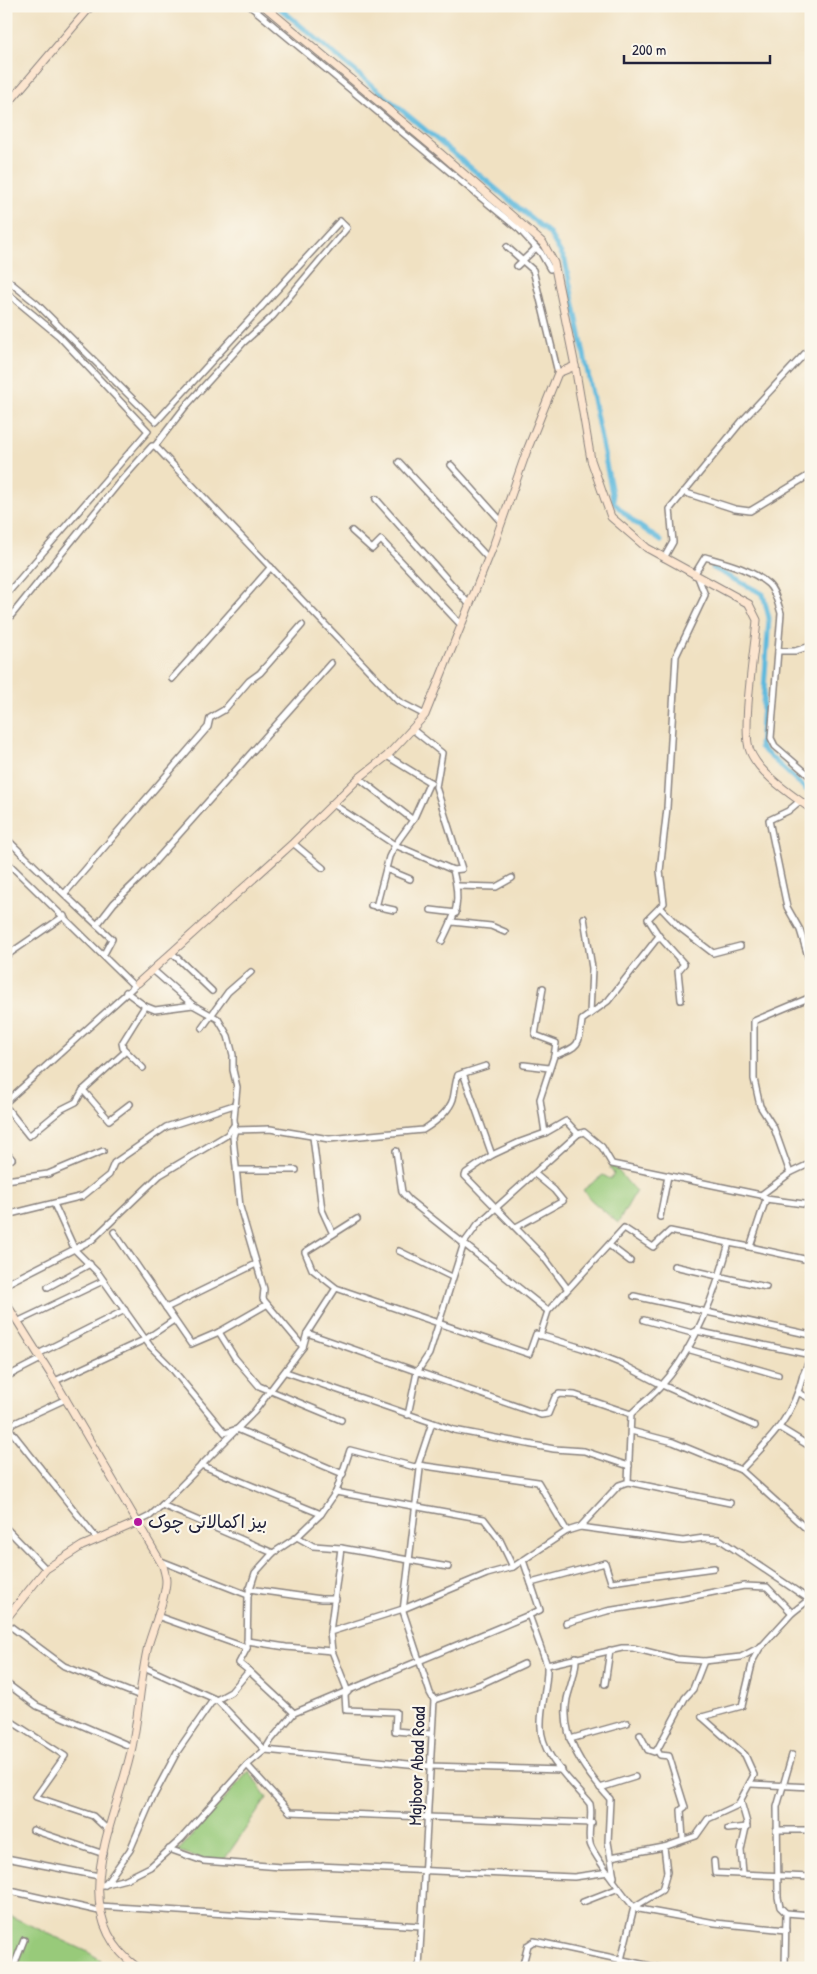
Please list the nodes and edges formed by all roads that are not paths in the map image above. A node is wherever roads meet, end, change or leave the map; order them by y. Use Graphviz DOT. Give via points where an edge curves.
graph roads {
  1 [pos="91,6"];
  2 [pos="250,6"];
  3 [pos="264,6"];
  4 [pos="6,106"];
  5 [pos="507,247"];
  6 [pos="536,248"];
  7 [pos="522,261"];
  8 [pos="517,266"];
  9 [pos="555,268"];
  10 [pos="6,280"];
  11 [pos="6,292"];
  12 [pos="811,347"];
  13 [pos="575,366"];
  14 [pos="558,373"];
  15 [pos="156,446"];
  16 [pos="399,462"];
  17 [pos="451,465"];
  18 [pos="811,474"];
  19 [pos="683,492"];
  20 [pos="376,499"];
  21 [pos="502,522"];
  22 [pos="352,531"];
  23 [pos="488,558"];
  24 [pos="664,558"];
  25 [pos="271,567"];
  26 [pos="696,576"];
  27 [pos="810,585"];
  28 [pos="811,589"];
  29 [pos="6,595"];
  30 [pos="470,604"];
  31 [pos="6,622"];
  32 [pos="461,624"];
  33 [pos="302,625"];
  34 [pos="811,646"];
  35 [pos="778,651"];
  36 [pos="331,663"];
  37 [pos="172,680"];
  38 [pos="425,715"];
  39 [pos="412,729"];
  40 [pos="387,756"];
  41 [pos="811,776"];
  42 [pos="359,778"];
  43 [pos="430,782"];
  44 [pos="436,787"];
  45 [pos="800,800"];
  46 [pos="333,804"];
  47 [pos="811,809"];
  48 [pos="413,820"];
  49 [pos="6,838"];
  50 [pos="293,843"];
  51 [pos="395,845"];
  52 [pos="6,861"];
  53 [pos="323,868"];
  54 [pos="386,869"];
  55 [pos="452,870"];
  56 [pos="512,878"];
  57 [pos="410,879"];
  58 [pos="457,886"];
  59 [pos="65,893"];
  60 [pos="660,907"];
  61 [pos="394,910"];
  62 [pos="431,910"];
  63 [pos="456,913"];
  64 [pos="64,916"];
  65 [pos="584,918"];
  66 [pos="452,922"];
  67 [pos="97,925"];
  68 [pos="505,932"];
  69 [pos="658,936"];
  70 [pos="442,941"];
  71 [pos="740,946"];
  72 [pos="172,953"];
  73 [pos="104,954"];
  74 [pos="6,956"];
  75 [pos="811,966"];
  76 [pos="153,970"];
  77 [pos="251,972"];
  78 [pos="136,984"];
  79 [pos="543,988"];
  80 [pos="212,991"];
  81 [pos="126,992"];
  82 [pos="811,997"];
  83 [pos="681,1000"];
  84 [pos="193,1005"];
  85 [pos="146,1006"];
  86 [pos="211,1014"];
  87 [pos="590,1014"];
  88 [pos="202,1028"];
  89 [pos="126,1052"];
  90 [pos="554,1056"];
  91 [pos="524,1064"];
  92 [pos="486,1066"];
  93 [pos="143,1068"];
  94 [pos="550,1068"];
  95 [pos="463,1073"];
  96 [pos="83,1090"];
  97 [pos="6,1102"];
  98 [pos="130,1104"];
  99 [pos="234,1105"];
  100 [pos="6,1107"];
  101 [pos="235,1127"];
  102 [pos="545,1133"];
  103 [pos="578,1134"];
  104 [pos="313,1137"];
  105 [pos="103,1151"];
  106 [pos="396,1151"];
  107 [pos="6,1152"];
  108 [pos="492,1155"];
  109 [pos="12,1159"];
  110 [pos="811,1162"];
  111 [pos="237,1170"];
  112 [pos="296,1170"];
  113 [pos="790,1173"];
  114 [pos="535,1174"];
  115 [pos="668,1176"];
  116 [pos="6,1180"];
  117 [pos="761,1195"];
  118 [pos="766,1199"];
  119 [pos="54,1204"];
  120 [pos="811,1205"];
  121 [pos="496,1208"];
  122 [pos="6,1216"];
  123 [pos="660,1217"];
  124 [pos="357,1219"];
  125 [pos="516,1227"];
  126 [pos="114,1232"];
  127 [pos="333,1234"];
  128 [pos="464,1243"];
  129 [pos="609,1244"];
  130 [pos="729,1244"];
  131 [pos="750,1247"];
  132 [pos="75,1250"];
  133 [pos="399,1251"];
  134 [pos="804,1259"];
  135 [pos="630,1261"];
  136 [pos="90,1264"];
  137 [pos="256,1264"];
  138 [pos="674,1266"];
  139 [pos="719,1276"];
  140 [pos="452,1277"];
  141 [pos="103,1281"];
  142 [pos="6,1284"];
  143 [pos="48,1287"];
  144 [pos="766,1287"];
  145 [pos="336,1288"];
  146 [pos="567,1288"];
  147 [pos="634,1296"];
  148 [pos="6,1303"];
  149 [pos="266,1305"];
  150 [pos="166,1308"];
  151 [pos="125,1310"];
  152 [pos="548,1311"];
  153 [pos="707,1311"];
  154 [pos="174,1320"];
  155 [pos="644,1320"];
  156 [pos="19,1321"];
  157 [pos="440,1322"];
  158 [pos="696,1331"];
  159 [pos="219,1332"];
  160 [pos="308,1333"];
  161 [pos="811,1335"];
  162 [pos="540,1336"];
  163 [pos="146,1338"];
  164 [pos="303,1347"];
  165 [pos="687,1350"];
  166 [pos="40,1356"];
  167 [pos="811,1356"];
  168 [pos="286,1372"];
  169 [pos="417,1372"];
  170 [pos="778,1375"];
  171 [pos="803,1375"];
  172 [pos="6,1377"];
  173 [pos="811,1377"];
  174 [pos="55,1381"];
  175 [pos="662,1385"];
  176 [pos="269,1390"];
  177 [pos="799,1392"];
  178 [pos="66,1399"];
  179 [pos="811,1400"];
  180 [pos="631,1414"];
  181 [pos="408,1415"];
  182 [pos="340,1420"];
  183 [pos="432,1423"];
  184 [pos="6,1426"];
  185 [pos="755,1426"];
  186 [pos="780,1428"];
  187 [pos="237,1429"];
  188 [pos="631,1431"];
  189 [pos="811,1447"];
  190 [pos="418,1464"];
  191 [pos="201,1465"];
  192 [pos="629,1466"];
  193 [pos="741,1470"];
  194 [pos="343,1474"];
  195 [pos="628,1482"];
  196 [pos="336,1492"];
  197 [pos="730,1503"];
  198 [pos="162,1505"];
  199 [pos="415,1507"];
  200 [pos="321,1514"];
  201 [pos="138,1522"];
  202 [pos="580,1527"];
  203 [pos="6,1528"];
  204 [pos="567,1531"];
  205 [pos="811,1533"];
  206 [pos="297,1537"];
  207 [pos="97,1540"];
  208 [pos="341,1548"];
  209 [pos="273,1553"];
  210 [pos="523,1560"];
  211 [pos="409,1561"];
  212 [pos="161,1562"];
  213 [pos="448,1567"];
  214 [pos="513,1567"];
  215 [pos="46,1568"];
  216 [pos="714,1568"];
  217 [pos="531,1583"];
  218 [pos="249,1588"];
  219 [pos="811,1593"];
  220 [pos="248,1595"];
  221 [pos="810,1598"];
  222 [pos="336,1599"];
  223 [pos="403,1608"];
  224 [pos="792,1613"];
  225 [pos="7,1615"];
  226 [pos="529,1615"];
  227 [pos="157,1616"];
  228 [pos="6,1623"];
  229 [pos="566,1623"];
  230 [pos="330,1632"];
  231 [pos="247,1640"];
  232 [pos="762,1646"];
  233 [pos="247,1648"];
  234 [pos="610,1650"];
  235 [pos="332,1651"];
  236 [pos="576,1657"];
  237 [pos="420,1660"];
  238 [pos="704,1660"];
  239 [pos="524,1664"];
  240 [pos="547,1665"];
  241 [pos="144,1667"];
  242 [pos="249,1671"];
  243 [pos="6,1683"];
  244 [pos="605,1684"];
  245 [pos="348,1692"];
  246 [pos="138,1695"];
  247 [pos="217,1700"];
  248 [pos="434,1700"];
  249 [pos="294,1713"];
  250 [pos="6,1718"];
  251 [pos="627,1723"];
  252 [pos="431,1734"];
  253 [pos="640,1735"];
  254 [pos="570,1740"];
  255 [pos="132,1747"];
  256 [pos="265,1750"];
  257 [pos="657,1750"];
  258 [pos="792,1754"];
  259 [pos="247,1765"];
  260 [pos="429,1766"];
  261 [pos="562,1770"];
  262 [pos="635,1777"];
  263 [pos="751,1784"];
  264 [pos="784,1787"];
  265 [pos="811,1787"];
  266 [pos="600,1788"];
  267 [pos="742,1797"];
  268 [pos="429,1819"];
  269 [pos="592,1823"];
  270 [pos="747,1827"];
  271 [pos="728,1829"];
  272 [pos="33,1830"];
  273 [pos="776,1830"];
  274 [pos="811,1830"];
  275 [pos="109,1832"];
  276 [pos="683,1839"];
  277 [pos="664,1848"];
  278 [pos="170,1849"];
  279 [pos="104,1854"];
  280 [pos="611,1857"];
  281 [pos="6,1858"];
  282 [pos="714,1861"];
  283 [pos="424,1870"];
  284 [pos="609,1872"];
  285 [pos="743,1874"];
  286 [pos="99,1876"];
  287 [pos="778,1877"];
  288 [pos="811,1877"];
  289 [pos="614,1880"];
  290 [pos="102,1886"];
  291 [pos="619,1888"];
  292 [pos="6,1890"];
  293 [pos="583,1902"];
  294 [pos="634,1908"];
  295 [pos="99,1909"];
  296 [pos="786,1913"];
  297 [pos="811,1915"];
  298 [pos="421,1926"];
  299 [pos="786,1930"];
  300 [pos="24,1940"];
  301 [pos="621,1960"];
  302 [pos="12,1968"];
  303 [pos="138,1968"];
  304 [pos="419,1968"];
  305 [pos="522,1968"];
  306 [pos="619,1968"];
  307 [pos="660,1968"];
  308 [pos="785,1968"];
  1 -- 4 [label="street"];
  2 -- 6 [label="street" via="520,230"];
  3 -- 9 [label="street" via="543,243"];
  5 -- 7 [label="street"];
  6 -- 7 [label="street"];
  6 -- 9 [label="street" via="550,269"];
  7 -- 8 [label="street"];
  7 -- 14 [label="street" via="533,270"];
  9 -- 13 [label="street"];
  10 -- 15 [label="street" via="37,304 156,422 340,221 347,228 273,316 243,343 191,401"];
  11 -- 29 [label="street" via="59,336 148,430"];
  12 -- 19 [label="street" via="742,421"];
  13 -- 14 [label="street"];
  13 -- 24 [label="street" via="591,460 611,517"];
  14 -- 21 [label="street"];
  15 -- 25 [label="street"];
  15 -- 31 [label="street" via="152,446 118,484"];
  16 -- 23 [label="street"];
  17 -- 21 [label="street"];
  18 -- 19 [label="street" via="750,511"];
  19 -- 24 [label="street" via="670,508 673,542"];
  20 -- 30 [label="street"];
  21 -- 23 [label="street"];
  22 -- 32 [label="street" via="372,549 381,540"];
  23 -- 30 [label="street"];
  24 -- 26 [label="street"];
  25 -- 37 [label="street"];
  25 -- 38 [label="street" via="398,701"];
  26 -- 35 [label="street" via="705,557 736,566 769,584 777,598 780,613"];
  26 -- 45 [label="street" via="749,604 757,620 747,731 750,751 762,769"];
  26 -- 60 [label="street" via="706,595 676,656 660,871 664,903"];
  27 -- 28 [label="street"];
  30 -- 32 [label="street"];
  32 -- 38 [label="street"];
  33 -- 59 [label="street" via="224,710 210,718 208,727"];
  34 -- 35 [label="street" via="795,651"];
  35 -- 41 [label="street" via="771,738 775,746"];
  36 -- 67 [label="street"];
  38 -- 39 [label="street"];
  39 -- 40 [label="street"];
  39 -- 44 [label="street" via="442,753"];
  40 -- 42 [label="street"];
  40 -- 43 [label="street"];
  42 -- 46 [label="street"];
  42 -- 48 [label="street"];
  43 -- 44 [label="street"];
  43 -- 48 [label="street"];
  44 -- 55 [label="street" via="462,869"];
  45 -- 47 [label="street"];
  45 -- 75 [label="street" via="788,811 769,820 785,898 800,930"];
  46 -- 50 [label="street"];
  46 -- 51 [label="street"];
  48 -- 51 [label="street"];
  49 -- 59 [label="street"];
  50 -- 53 [label="street"];
  50 -- 72 [label="street"];
  51 -- 54 [label="street"];
  51 -- 55 [label="street"];
  52 -- 64 [label="street"];
  54 -- 57 [label="street"];
  54 -- 61 [label="street" via="374,906"];
  55 -- 58 [label="street"];
  56 -- 58 [label="street" via="496,887"];
  58 -- 63 [label="street"];
  59 -- 67 [label="street"];
  60 -- 69 [label="street" via="648,919"];
  60 -- 71 [label="street" via="679,927 713,953"];
  62 -- 63 [label="street"];
  63 -- 66 [label="street"];
  64 -- 73 [label="street"];
  64 -- 74 [label="street"];
  65 -- 87 [label="street" via="592,968"];
  66 -- 68 [label="street" via="491,926"];
  66 -- 70 [label="street"];
  67 -- 73 [label="street" via="112,940"];
  69 -- 83 [label="street" via="684,964 678,971"];
  69 -- 87 [label="street" via="608,1000"];
  72 -- 76 [label="street"];
  72 -- 80 [label="street"];
  73 -- 78 [label="street"];
  76 -- 78 [label="street"];
  76 -- 84 [label="street"];
  77 -- 86 [label="street" via="228,992"];
  78 -- 81 [label="street"];
  79 -- 90 [label="street" via="535,1035 556,1043"];
  81 -- 85 [label="street"];
  81 -- 97 [label="street"];
  82 -- 113 [label="street" via="754,1021 754,1079 760,1106 774,1128"];
  84 -- 85 [label="street" via="156,1010"];
  84 -- 86 [label="street"];
  85 -- 89 [label="street" via="122,1043"];
  86 -- 88 [label="street"];
  86 -- 99 [label="street" via="228,1036 233,1054 237,1088"];
  87 -- 90 [label="street" via="582,1020 576,1048"];
  89 -- 93 [label="street"];
  89 -- 96 [label="street"];
  90 -- 94 [label="street"];
  91 -- 94 [label="street"];
  92 -- 95 [label="street"];
  94 -- 102 [label="street" via="540,1099"];
  95 -- 104 [label="street" via="458,1075 448,1107 423,1130 356,1138"];
  95 -- 108 [label="street"];
  96 -- 98 [label="street" via="109,1120"];
  96 -- 100 [label="street" via="76,1102 62,1109 29,1136"];
  99 -- 101 [label="street"];
  99 -- 119 [label="street" via="166,1127 114,1163 109,1175 84,1196"];
  101 -- 104 [label="street"];
  101 -- 111 [label="street"];
  101 -- 132 [label="street" via="160,1174 92,1240"];
  102 -- 103 [label="street" via="566,1121"];
  102 -- 108 [label="street"];
  103 -- 114 [label="street"];
  103 -- 115 [label="street" via="584,1132 602,1146 612,1164"];
  104 -- 127 [label="street" via="322,1210"];
  105 -- 116 [label="street" via="48,1174"];
  106 -- 128 [label="street" via="402,1192"];
  107 -- 109 [label="street"];
  108 -- 121 [label="street" via="465,1176"];
  110 -- 113 [label="street"];
  111 -- 112 [label="street"];
  111 -- 137 [label="street" via="240,1207"];
  113 -- 117 [label="street"];
  114 -- 121 [label="street"];
  114 -- 125 [label="street" via="563,1201"];
  115 -- 117 [label="street"];
  115 -- 123 [label="street"];
  117 -- 118 [label="street"];
  118 -- 120 [label="street"];
  118 -- 131 [label="street"];
  119 -- 122 [label="street"];
  119 -- 132 [label="street"];
  121 -- 125 [label="street"];
  121 -- 128 [label="street"];
  124 -- 127 [label="street"];
  125 -- 146 [label="street"];
  126 -- 150 [label="street"];
  127 -- 145 [label="street" via="305,1252 312,1269"];
  128 -- 140 [label="street"];
  128 -- 152 [label="street"];
  129 -- 130 [label="street" via="624,1228 653,1247 670,1231"];
  129 -- 135 [label="street"];
  129 -- 146 [label="street"];
  130 -- 131 [label="street"];
  130 -- 139 [label="street"];
  131 -- 134 [label="street"];
  132 -- 136 [label="street"];
  132 -- 142 [label="street"];
  133 -- 140 [label="street"];
  136 -- 141 [label="street"];
  136 -- 143 [label="street"];
  137 -- 149 [label="street"];
  137 -- 150 [label="street"];
  138 -- 139 [label="street"];
  139 -- 144 [label="street"];
  139 -- 153 [label="street"];
  140 -- 157 [label="street"];
  141 -- 151 [label="street"];
  141 -- 156 [label="street"];
  145 -- 157 [label="street"];
  145 -- 160 [label="street"];
  146 -- 152 [label="street"];
  147 -- 153 [label="street"];
  148 -- 156 [label="street"];
  149 -- 159 [label="street"];
  149 -- 164 [label="street"];
  150 -- 154 [label="street"];
  151 -- 163 [label="street"];
  151 -- 166 [label="street"];
  152 -- 162 [label="street"];
  153 -- 158 [label="street"];
  153 -- 161 [label="street"];
  154 -- 159 [label="street" via="191,1344"];
  154 -- 163 [label="street"];
  155 -- 158 [label="street" via="692,1333"];
  156 -- 166 [label="street"];
  157 -- 162 [label="street" via="529,1354 536,1334"];
  157 -- 169 [label="street" via="429,1354"];
  158 -- 165 [label="street"];
  158 -- 167 [label="street"];
  159 -- 176 [label="street" via="235,1358 259,1386"];
  160 -- 164 [label="street"];
  160 -- 169 [label="street"];
  162 -- 175 [label="street" via="620,1363"];
  163 -- 174 [label="street"];
  163 -- 187 [label="street" via="225,1433"];
  164 -- 168 [label="street"];
  165 -- 170 [label="street"];
  165 -- 175 [label="street"];
  166 -- 172 [label="street"];
  166 -- 174 [label="street"];
  167 -- 171 [label="street"];
  168 -- 176 [label="street"];
  168 -- 181 [label="street"];
  169 -- 180 [label="street" via="541,1415 548,1414 559,1394 575,1395"];
  169 -- 181 [label="street"];
  171 -- 173 [label="street"];
  171 -- 177 [label="street"];
  174 -- 178 [label="street"];
  175 -- 180 [label="street"];
  175 -- 185 [label="street"];
  176 -- 182 [label="street"];
  176 -- 187 [label="street"];
  177 -- 179 [label="street"];
  177 -- 186 [label="street"];
  178 -- 184 [label="street"];
  178 -- 201 [label="street"];
  180 -- 188 [label="street"];
  181 -- 183 [label="street"];
  183 -- 190 [label="street, Majboor Abad Road"];
  183 -- 192 [label="street" via="545,1447 584,1451"];
  184 -- 207 [label="street"];
  186 -- 189 [label="street"];
  186 -- 193 [label="street"];
  187 -- 191 [label="street"];
  187 -- 194 [label="street"];
  188 -- 192 [label="street"];
  188 -- 193 [label="street" via="673,1442"];
  190 -- 194 [label="street" via="416,1467 350,1450"];
  190 -- 199 [label="street, Majboor Abad Road"];
  190 -- 204 [label="street" via="538,1482"];
  191 -- 198 [label="street"];
  191 -- 200 [label="street"];
  192 -- 195 [label="street"];
  193 -- 205 [label="street"];
  194 -- 196 [label="street"];
  195 -- 197 [label="street"];
  195 -- 202 [label="street" via="620,1486"];
  196 -- 199 [label="street"];
  196 -- 200 [label="street"];
  198 -- 201 [label="street"];
  198 -- 209 [label="street"];
  199 -- 211 [label="street, Majboor Abad Road"];
  199 -- 214 [label="street" via="484,1519 500,1540"];
  200 -- 206 [label="street"];
  201 -- 207 [label="street"];
  201 -- 212 [label="street"];
  202 -- 204 [label="street"];
  202 -- 221 [label="street" via="683,1542 719,1539"];
  203 -- 215 [label="street"];
  204 -- 210 [label="street"];
  206 -- 208 [label="street" via="313,1546"];
  206 -- 209 [label="street"];
  207 -- 215 [label="street"];
  208 -- 211 [label="street"];
  208 -- 222 [label="street"];
  209 -- 218 [label="street" via="255,1573"];
  210 -- 214 [label="street"];
  210 -- 217 [label="street"];
  211 -- 213 [label="street"];
  211 -- 223 [label="street, Majboor Abad Road"];
  212 -- 220 [label="street"];
  212 -- 227 [label="street" via="166,1581"];
  214 -- 223 [label="street" via="479,1577"];
  215 -- 225 [label="street"];
  216 -- 217 [label="street" via="611,1582 605,1563"];
  217 -- 226 [label="street" via="540,1610"];
  218 -- 220 [label="street"];
  218 -- 222 [label="street"];
  219 -- 221 [label="street"];
  220 -- 231 [label="street"];
  221 -- 224 [label="street"];
  222 -- 230 [label="street"];
  223 -- 230 [label="street"];
  223 -- 237 [label="street, Majboor Abad Road"];
  224 -- 229 [label="street" via="767,1588 744,1586 606,1611"];
  224 -- 232 [label="street"];
  226 -- 237 [label="street"];
  226 -- 240 [label="street"];
  227 -- 233 [label="street"];
  227 -- 241 [label="street"];
  228 -- 246 [label="street" via="64,1666"];
  230 -- 235 [label="street"];
  231 -- 233 [label="street"];
  231 -- 235 [label="street"];
  232 -- 238 [label="street" via="741,1657"];
  232 -- 263 [label="street" via="753,1660 742,1706 702,1717 745,1755 754,1775"];
  233 -- 242 [label="street" via="239,1663"];
  234 -- 236 [label="street"];
  234 -- 238 [label="street" via="633,1648 677,1659"];
  234 -- 244 [label="street"];
  235 -- 245 [label="street"];
  236 -- 240 [label="street"];
  236 -- 254 [label="street" via="565,1714"];
  237 -- 245 [label="street"];
  237 -- 248 [label="street, Majboor Abad Road"];
  238 -- 257 [label="street" via="693,1689"];
  239 -- 248 [label="street" via="481,1684"];
  240 -- 261 [label="street" via="540,1724 544,1748"];
  241 -- 246 [label="street"];
  241 -- 247 [label="street"];
  242 -- 247 [label="street" via="232,1692"];
  242 -- 249 [label="street"];
  243 -- 255 [label="street" via="37,1706"];
  245 -- 249 [label="street"];
  245 -- 252 [label="street" via="345,1695 346,1710 396,1712 395,1731"];
  246 -- 255 [label="street"];
  247 -- 256 [label="street"];
  247 -- 290 [label="street" via="211,1703 177,1752 130,1850"];
  248 -- 252 [label="street, Majboor Abad Road"];
  249 -- 256 [label="street"];
  250 -- 275 [label="street" via="64,1756 36,1797 93,1816"];
  251 -- 254 [label="street"];
  252 -- 260 [label="street, Majboor Abad Road"];
  253 -- 257 [label="street" via="648,1750"];
  254 -- 266 [label="street"];
  255 -- 275 [label="street"];
  256 -- 259 [label="street"];
  256 -- 260 [label="street"];
  257 -- 276 [label="street" via="660,1755 670,1756 683,1800"];
  258 -- 264 [label="street"];
  259 -- 268 [label="street" via="290,1812"];
  259 -- 278 [label="street"];
  260 -- 261 [label="street"];
  260 -- 268 [label="street, Majboor Abad Road"];
  261 -- 269 [label="street" via="590,1804"];
  262 -- 266 [label="street"];
  263 -- 264 [label="street"];
  263 -- 267 [label="street"];
  264 -- 265 [label="street"];
  264 -- 273 [label="street" via="777,1807"];
  266 -- 280 [label="street" via="611,1804 608,1842"];
  267 -- 270 [label="street" via="740,1806"];
  267 -- 276 [label="street" via="738,1805 708,1819 696,1836"];
  268 -- 269 [label="street"];
  268 -- 283 [label="street, Majboor Abad Road"];
  269 -- 284 [label="street" via="590,1842"];
  270 -- 271 [label="street"];
  270 -- 285 [label="street" via="741,1850"];
  272 -- 279 [label="street"];
  273 -- 274 [label="street"];
  273 -- 287 [label="street"];
  275 -- 279 [label="street"];
  276 -- 277 [label="street"];
  277 -- 280 [label="street"];
  277 -- 294 [label="street" via="667,1872 662,1890"];
  278 -- 283 [label="street" via="204,1862"];
  278 -- 290 [label="street" via="150,1867"];
  279 -- 286 [label="street"];
  280 -- 289 [label="street"];
  281 -- 286 [label="street"];
  282 -- 285 [label="street" via="715,1872"];
  283 -- 284 [label="street" via="574,1877"];
  283 -- 298 [label="street, Majboor Abad Road"];
  284 -- 289 [label="street"];
  285 -- 287 [label="street"];
  286 -- 290 [label="street"];
  287 -- 288 [label="street"];
  287 -- 296 [label="street" via="780,1907"];
  289 -- 291 [label="street"];
  290 -- 295 [label="street"];
  291 -- 293 [label="street"];
  291 -- 294 [label="street"];
  292 -- 295 [label="street"];
  294 -- 299 [label="street" via="715,1923"];
  294 -- 301 [label="street"];
  295 -- 298 [label="street"];
  295 -- 303 [label="street" via="116,1948"];
  296 -- 297 [label="street"];
  296 -- 299 [label="street"];
  298 -- 304 [label="street, Majboor Abad Road"];
  299 -- 308 [label="street"];
  300 -- 302 [label="street"];
  301 -- 305 [label="street" via="534,1942 528,1946"];
  301 -- 306 [label="street"];
  301 -- 307 [label="street"];
}
